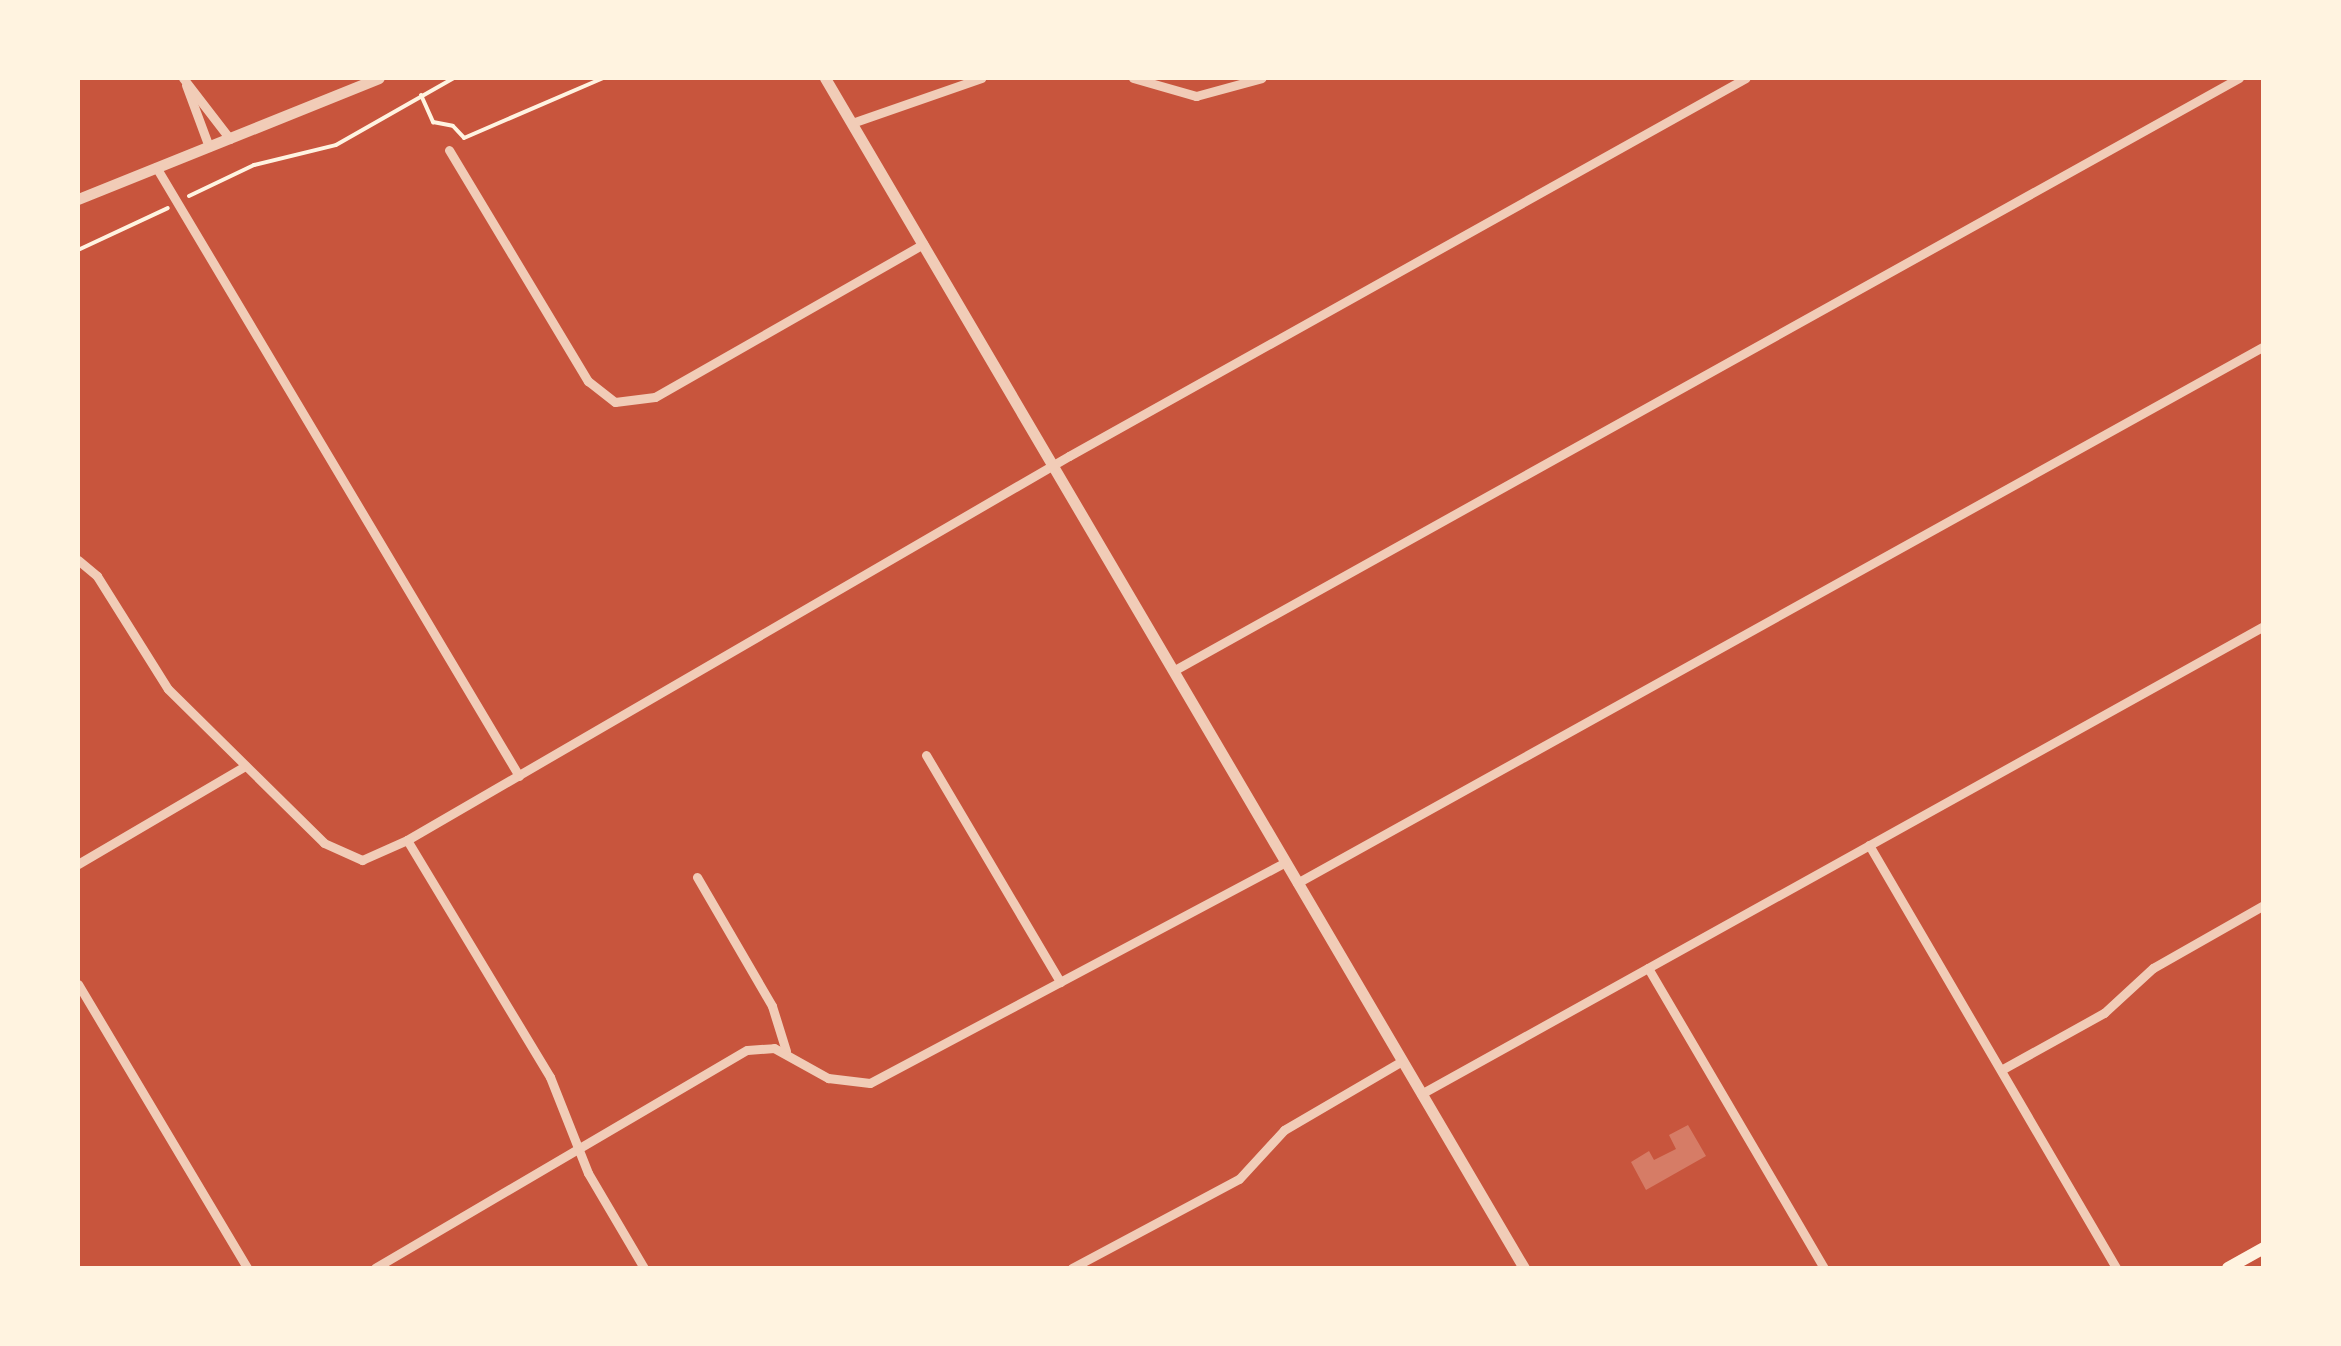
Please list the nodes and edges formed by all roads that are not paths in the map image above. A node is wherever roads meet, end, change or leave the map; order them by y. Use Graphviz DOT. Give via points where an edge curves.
graph roads {
  1 [pos="183,78"];
  2 [pos="379,78"];
  3 [pos="825,78"];
  4 [pos="981,78"];
  5 [pos="1133,78"];
  6 [pos="1262,78"];
  7 [pos="1746,78"];
  8 [pos="2239,78"];
  9 [pos="852,123"];
  10 [pos="230,139"];
  11 [pos="209,147"];
  12 [pos="449,150"];
  13 [pos="156,167"];
  14 [pos="78,200"];
  15 [pos="923,244"];
  16 [pos="2264,346"];
  17 [pos="1054,467"];
  18 [pos="78,560"];
  19 [pos="2264,626"];
  20 [pos="1174,672"];
  21 [pos="926,755"];
  22 [pos="245,766"];
  23 [pos="519,776"];
  24 [pos="407,840"];
  25 [pos="1869,846"];
  26 [pos="1285,862"];
  27 [pos="78,864"];
  28 [pos="697,877"];
  29 [pos="1297,883"];
  30 [pos="2264,905"];
  31 [pos="1648,968"];
  32 [pos="1060,982"];
  33 [pos="78,984"];
  34 [pos="786,1051"];
  35 [pos="1402,1061"];
  36 [pos="2001,1070"];
  37 [pos="1421,1094"];
  38 [pos="580,1149"];
  39 [pos="2264,1248"];
  40 [pos="247,1268"];
  41 [pos="375,1268"];
  42 [pos="644,1268"];
  43 [pos="1072,1268"];
  44 [pos="1524,1268"];
  45 [pos="1824,1268"];
  46 [pos="2116,1268"];
  47 [pos="2228,1268"];
  1 -- 10 [label="street"];
  1 -- 11 [label="street"];
  2 -- 10 [label="street"];
  3 -- 9 [label="street"];
  4 -- 9 [label="street"];
  5 -- 6 [label="street" via="1196,96"];
  7 -- 17 [label="street"];
  8 -- 20 [label="street"];
  9 -- 15 [label="street"];
  10 -- 11 [label="street"];
  11 -- 13 [label="street"];
  12 -- 15 [label="street" via="588,381 614,402 655,397"];
  13 -- 14 [label="street"];
  13 -- 23 [label="street"];
  15 -- 17 [label="street"];
  16 -- 29 [label="street"];
  17 -- 20 [label="street"];
  17 -- 23 [label="street"];
  18 -- 22 [label="street" via="97,576 168,689"];
  19 -- 25 [label="street"];
  20 -- 26 [label="street"];
  21 -- 32 [label="street"];
  22 -- 24 [label="street" via="344,857 371,858"];
  22 -- 27 [label="street"];
  23 -- 24 [label="street"];
  24 -- 38 [label="street" via="550,1077"];
  25 -- 31 [label="street"];
  25 -- 36 [label="street"];
  26 -- 29 [label="street"];
  26 -- 32 [label="street"];
  28 -- 34 [label="street" via="772,1006"];
  29 -- 35 [label="street"];
  30 -- 36 [label="street" via="2153,968 2104,1013"];
  31 -- 37 [label="street"];
  31 -- 45 [label="street"];
  32 -- 34 [label="street" via="870,1084 828,1078"];
  33 -- 40 [label="street"];
  34 -- 38 [label="street" via="760,1047 734,1056"];
  35 -- 37 [label="street"];
  35 -- 43 [label="street" via="1284,1130 1239,1178"];
  36 -- 46 [label="street"];
  37 -- 44 [label="street"];
  38 -- 41 [label="street"];
  38 -- 42 [label="street"];
  39 -- 47 [label="main road"];
}
